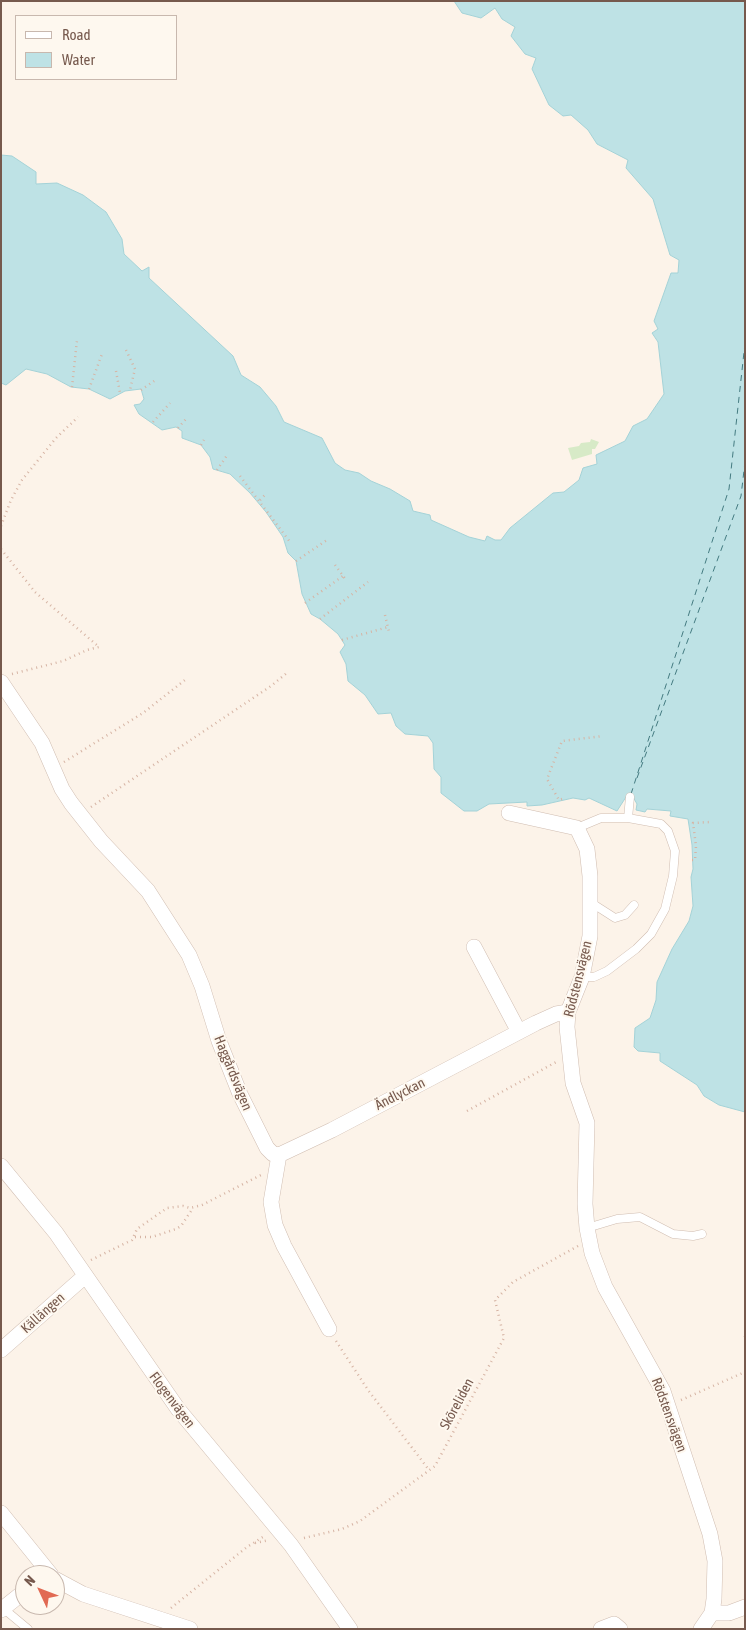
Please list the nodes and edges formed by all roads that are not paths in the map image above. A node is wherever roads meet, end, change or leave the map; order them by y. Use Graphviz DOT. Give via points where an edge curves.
graph roads {
  1 [pos="5,678"];
  2 [pos="630,797"];
  3 [pos="510,813"];
  4 [pos="628,818"];
  5 [pos="577,828"];
  6 [pos="590,902"];
  7 [pos="634,905"];
  8 [pos="474,947"];
  9 [pos="582,977"];
  10 [pos="568,1012"];
  11 [pos="519,1032"];
  12 [pos="278,1161"];
  13 [pos="1,1166"];
  14 [pos="588,1234"];
  15 [pos="702,1234"];
  16 [pos="82,1271"];
  17 [pos="329,1329"];
  18 [pos="1,1350"];
  19 [pos="1,1513"];
  20 [pos="41,1565"];
  21 [pos="65,1584"];
  22 [pos="15,1600"];
  23 [pos="745,1607"];
  24 [pos="3,1610"];
  25 [pos="712,1613"];
  26 [pos="28,1629"];
  27 [pos="190,1629"];
  28 [pos="350,1629"];
  29 [pos="601,1629"];
  30 [pos="620,1629"];
  31 [pos="701,1629"];
  1 -- 12 [label="street, Haggårdsvägen" via="62,790 79,815 148,891 179,939 202,986 240,1094 267,1148"];
  2 -- 4 [label="lane"];
  3 -- 5 [label="street"];
  4 -- 5 [label="lane" via="601,818"];
  4 -- 9 [label="lane" via="661,824 668,831 675,851 665,909 651,934 636,949 594,978"];
  5 -- 6 [label="street, Rödstensvägen" via="587,849"];
  6 -- 7 [label="lane" via="616,918 625,915"];
  6 -- 9 [label="street, Rödstensvägen" via="590,936"];
  8 -- 11 [label="street"];
  9 -- 10 [label="street, Rödstensvägen"];
  10 -- 11 [label="street, Ändlyckan" via="556,1014"];
  10 -- 14 [label="street, Rödstensvägen" via="568,1056 573,1083 587,1123 585,1204"];
  11 -- 12 [label="street, Ändlyckan"];
  12 -- 17 [label="street" via="271,1202 275,1225"];
  13 -- 16 [label="street, Flogenvägen"];
  14 -- 15 [label="lane" via="618,1218 640,1217 673,1234"];
  14 -- 25 [label="street, Rödstensvägen" via="610,1299 650,1365 668,1405 714,1552"];
  16 -- 18 [label="street, Källängen"];
  16 -- 28 [label="street, Flogenvägen" via="178,1409 291,1545"];
  19 -- 20 [label="street"];
  21 -- 27 [label="street" via="83,1594"];
  22 -- 24 [label="street"];
  23 -- 25 [label="street" via="729,1613"];
  24 -- 26 [label="lane"];
  25 -- 31 [label="street"];
  29 -- 30 [label="street" via="614,1624"];
}
